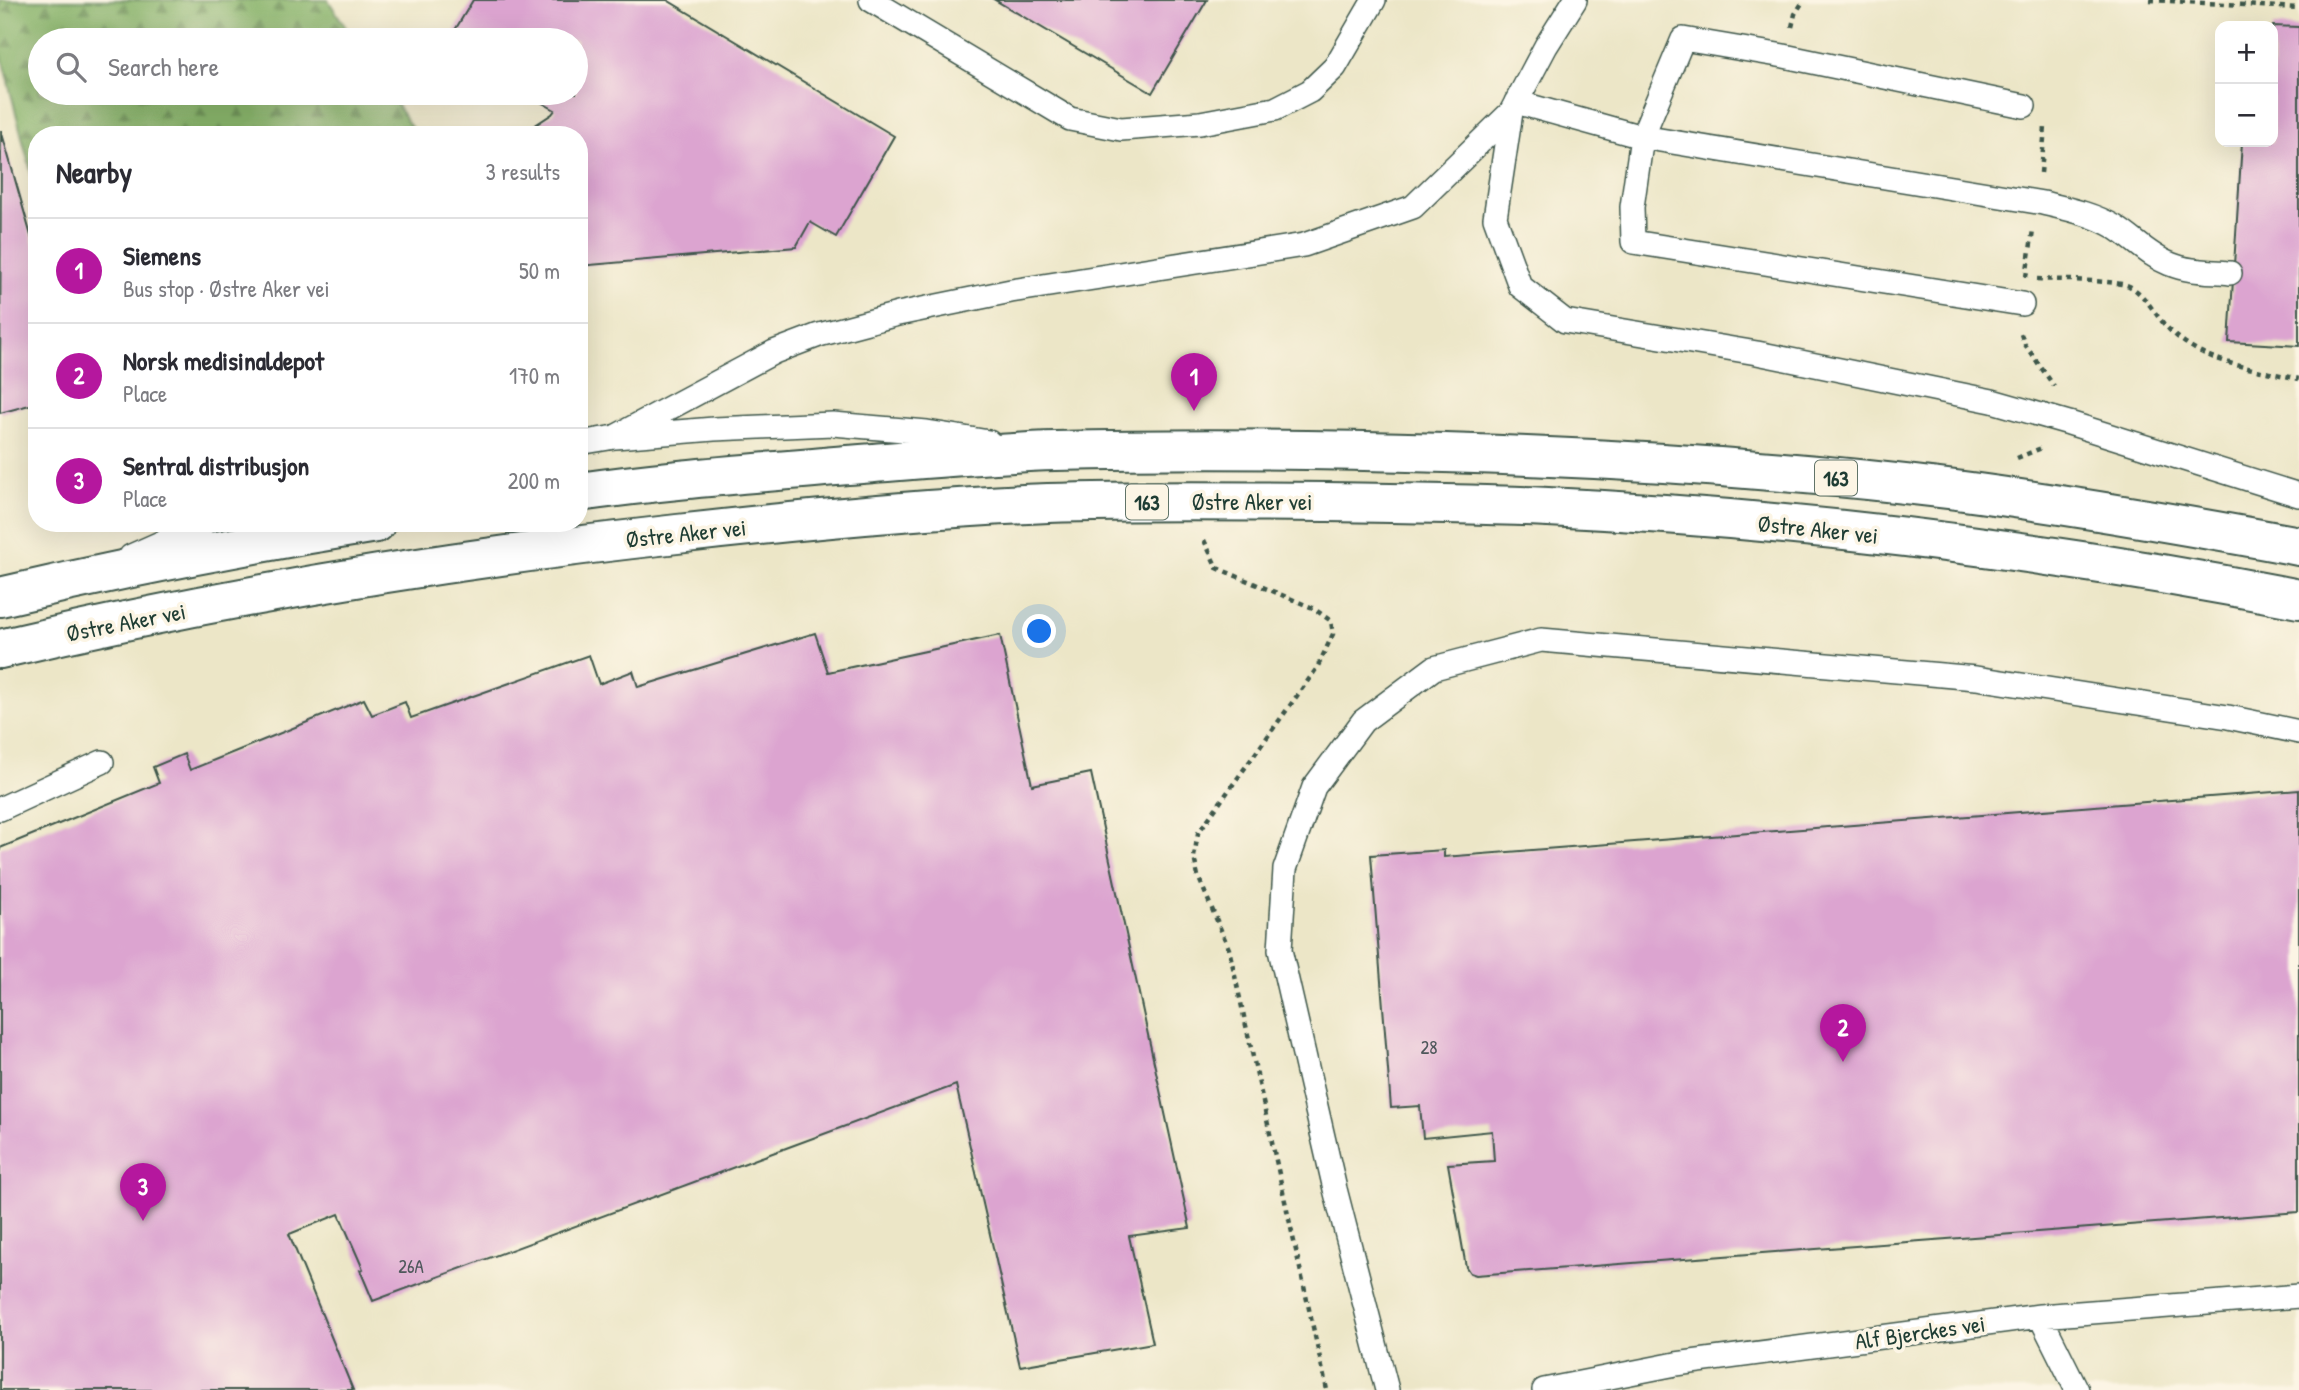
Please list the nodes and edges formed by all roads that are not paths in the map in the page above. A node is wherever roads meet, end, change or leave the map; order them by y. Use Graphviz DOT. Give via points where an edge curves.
graph roads {
  1 [pos="872,0"];
  2 [pos="1374,0"];
  3 [pos="1576,0"];
  4 [pos="2024,106"];
  5 [pos="1514,107"];
  6 [pos="1642,137"];
  7 [pos="2230,272"];
  8 [pos="2022,304"];
  9 [pos="615,437"];
  10 [pos="588,442"];
  11 [pos="1051,452"];
  12 [pos="588,491"];
  13 [pos="2299,495"];
  14 [pos="184,532"];
  15 [pos="322,532"];
  16 [pos="2299,546"];
  17 [pos="87,577"];
  18 [pos="0,597"];
  19 [pos="2299,599"];
  20 [pos="0,649"];
  21 [pos="2299,732"];
  22 [pos="102,762"];
  23 [pos="0,808"];
  24 [pos="2299,1296"];
  25 [pos="2040,1316"];
  26 [pos="1387,1390"];
  27 [pos="1544,1390"];
  28 [pos="2077,1390"];
  1 -- 2 [label="lane" via="1070,119 1121,130 1200,124 1275,109 1310,91 1335,67"];
  3 -- 5 [label="lane"];
  4 -- 6 [label="lane" via="1784,55 1683,39"];
  5 -- 6 [label="lane"];
  5 -- 9 [label="lane" via="1413,206 1304,244 1012,291 818,335 774,352"];
  5 -- 13 [label="lane" via="1494,218 1520,286 1565,321 1756,353 1993,401"];
  6 -- 7 [label="lane" via="2043,203 2091,215 2171,265"];
  6 -- 8 [label="lane" via="1632,207 1633,242"];
  9 -- 10 [label="lane"];
  9 -- 11 [label="lane" via="833,424 926,432"];
  11 -- 12 [label="highway, 163"];
  11 -- 16 [label="highway, 163" via="1370,451 1703,466 1958,491"];
  14 -- 17 [label="lane"];
  15 -- 17 [label="highway"];
  17 -- 18 [label="highway"];
  19 -- 20 [label="highway, Østre Aker vei / 163" via="1958,545 1707,518 1547,507 1213,500 1061,503 789,521 502,555 293,589"];
  21 -- 26 [label="lane" via="1976,678 1541,640 1434,668 1363,721 1314,787 1285,869 1280,950"];
  22 -- 23 [label="lane"];
  24 -- 25 [label="lane, Alf Bjerckes vei"];
  25 -- 27 [label="lane, Alf Bjerckes vei" via="1676,1364"];
  25 -- 28 [label="lane"];
}
